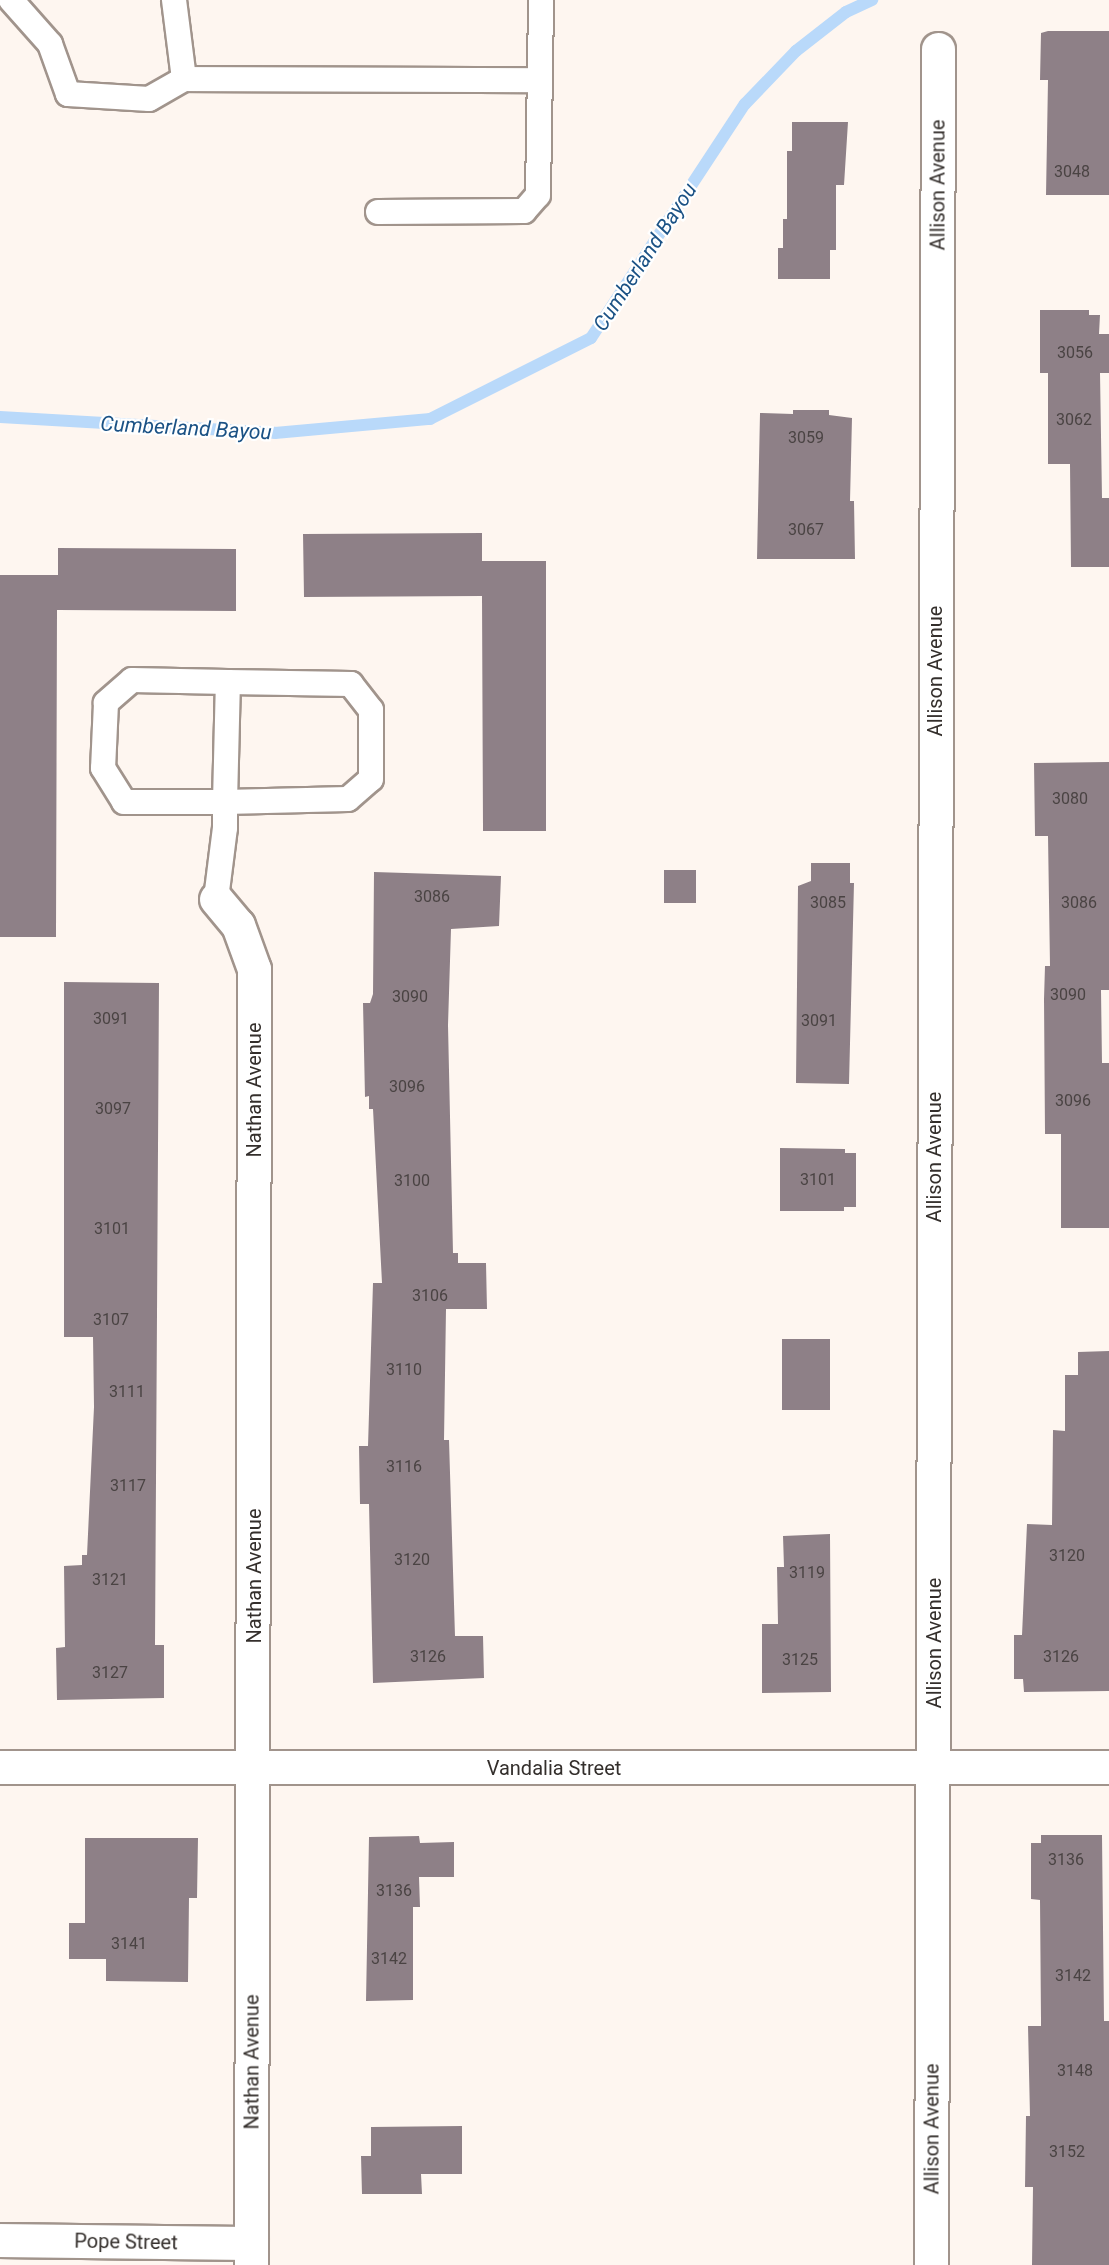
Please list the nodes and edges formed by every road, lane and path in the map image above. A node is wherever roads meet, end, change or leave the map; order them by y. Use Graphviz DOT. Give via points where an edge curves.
graph roads {
  1 [pos="11,0"];
  2 [pos="174,0"];
  3 [pos="541,0"];
  4 [pos="939,49"];
  5 [pos="184,79"];
  6 [pos="540,80"];
  7 [pos="378,212"];
  8 [pos="228,682"];
  9 [pos="225,802"];
  10 [pos="216,899"];
  11 [pos="934,1766"];
  12 [pos="0,1767"];
  13 [pos="1109,1767"];
  14 [pos="254,1769"];
  15 [pos="0,2240"];
  16 [pos="251,2254"];
  17 [pos="931,2265"];
  1 -- 5 [label="lane" via="50,44 68,94 149,99"];
  2 -- 5 [label="lane"];
  3 -- 6 [label="lane"];
  4 -- 11 [label="street, Allison Avenue"];
  5 -- 6 [label="lane"];
  6 -- 7 [label="lane" via="538,195 524,211"];
  8 -- 9 [label="lane"];
  8 -- 9 [label="lane" via="132,680 106,703 103,768 124,802"];
  8 -- 9 [label="lane" via="351,684 371,710 371,779 348,800"];
  9 -- 10 [label="lane"];
  10 -- 14 [label="street, Nathan Avenue" via="238,925 254,969"];
  11 -- 13 [label="street, Vandalia Street"];
  11 -- 14 [label="street, Vandalia Street"];
  11 -- 17 [label="street, Allison Avenue"];
  12 -- 14 [label="street, Vandalia Street"];
  14 -- 16 [label="street, Nathan Avenue"];
  15 -- 16 [label="street, Pope Street"];
}
